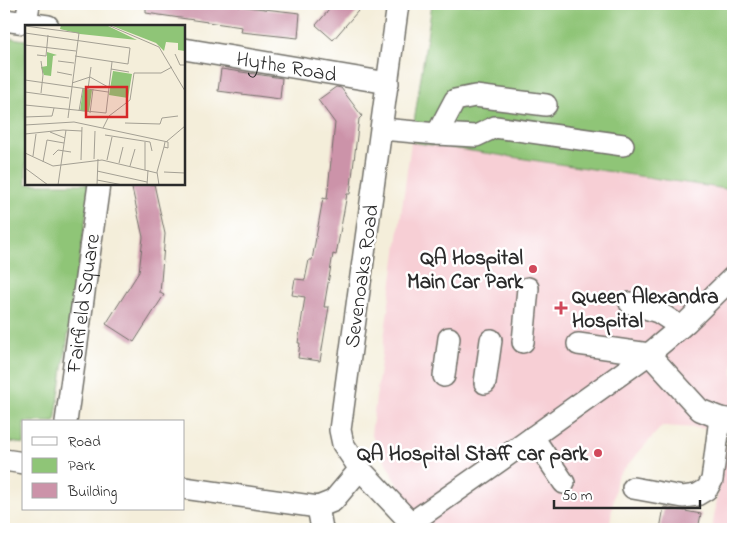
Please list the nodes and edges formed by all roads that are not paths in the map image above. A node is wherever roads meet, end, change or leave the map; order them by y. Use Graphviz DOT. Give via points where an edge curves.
graph roads {
  1 [pos="398,4"];
  2 [pos="28,13"];
  3 [pos="4,20"];
  4 [pos="46,25"];
  5 [pos="185,49"];
  6 [pos="388,83"];
  7 [pos="546,105"];
  8 [pos="382,129"];
  9 [pos="438,134"];
  10 [pos="623,145"];
  11 [pos="99,185"];
  12 [pos="733,277"];
  13 [pos="528,288"];
  14 [pos="712,298"];
  15 [pos="733,298"];
  16 [pos="630,303"];
  17 [pos="681,327"];
  18 [pos="449,338"];
  19 [pos="491,340"];
  20 [pos="523,342"];
  21 [pos="578,344"];
  22 [pos="649,354"];
  23 [pos="444,376"];
  24 [pos="486,383"];
  25 [pos="727,419"];
  26 [pos="66,420"];
  27 [pos="533,438"];
  28 [pos="4,460"];
  29 [pos="22,463"];
  30 [pos="360,469"];
  31 [pos="564,483"];
  32 [pos="185,488"];
  33 [pos="633,488"];
  34 [pos="318,507"];
  35 [pos="409,526"];
  36 [pos="322,529"];
  1 -- 6 [label="street, Sevenoaks Road"];
  2 -- 3 [label="street"];
  2 -- 4 [label="street"];
  5 -- 6 [label="street, Hythe Road"];
  6 -- 8 [label="street, Sevenoaks Road"];
  7 -- 9 [label="street" via="475,96 455,100"];
  8 -- 9 [label="street"];
  8 -- 30 [label="street, Sevenoaks Road" via="340,430 343,444"];
  9 -- 10 [label="street" via="476,136 495,127"];
  11 -- 26 [label="street, Fairfield Square"];
  12 -- 14 [label="street"];
  13 -- 20 [label="street"];
  14 -- 15 [label="street"];
  14 -- 17 [label="street"];
  16 -- 17 [label="street" via="658,312"];
  17 -- 22 [label="street"];
  18 -- 23 [label="street"];
  19 -- 24 [label="street"];
  21 -- 22 [label="street"];
  22 -- 25 [label="street" via="700,410"];
  22 -- 27 [label="street"];
  25 -- 33 [label="street" via="707,489 684,497"];
  27 -- 31 [label="street"];
  27 -- 35 [label="street"];
  28 -- 29 [label="street"];
  30 -- 34 [label="street" via="333,501"];
  30 -- 35 [label="street, Sevenoaks Road"];
  32 -- 34 [label="street"];
  34 -- 36 [label="street"];
}
